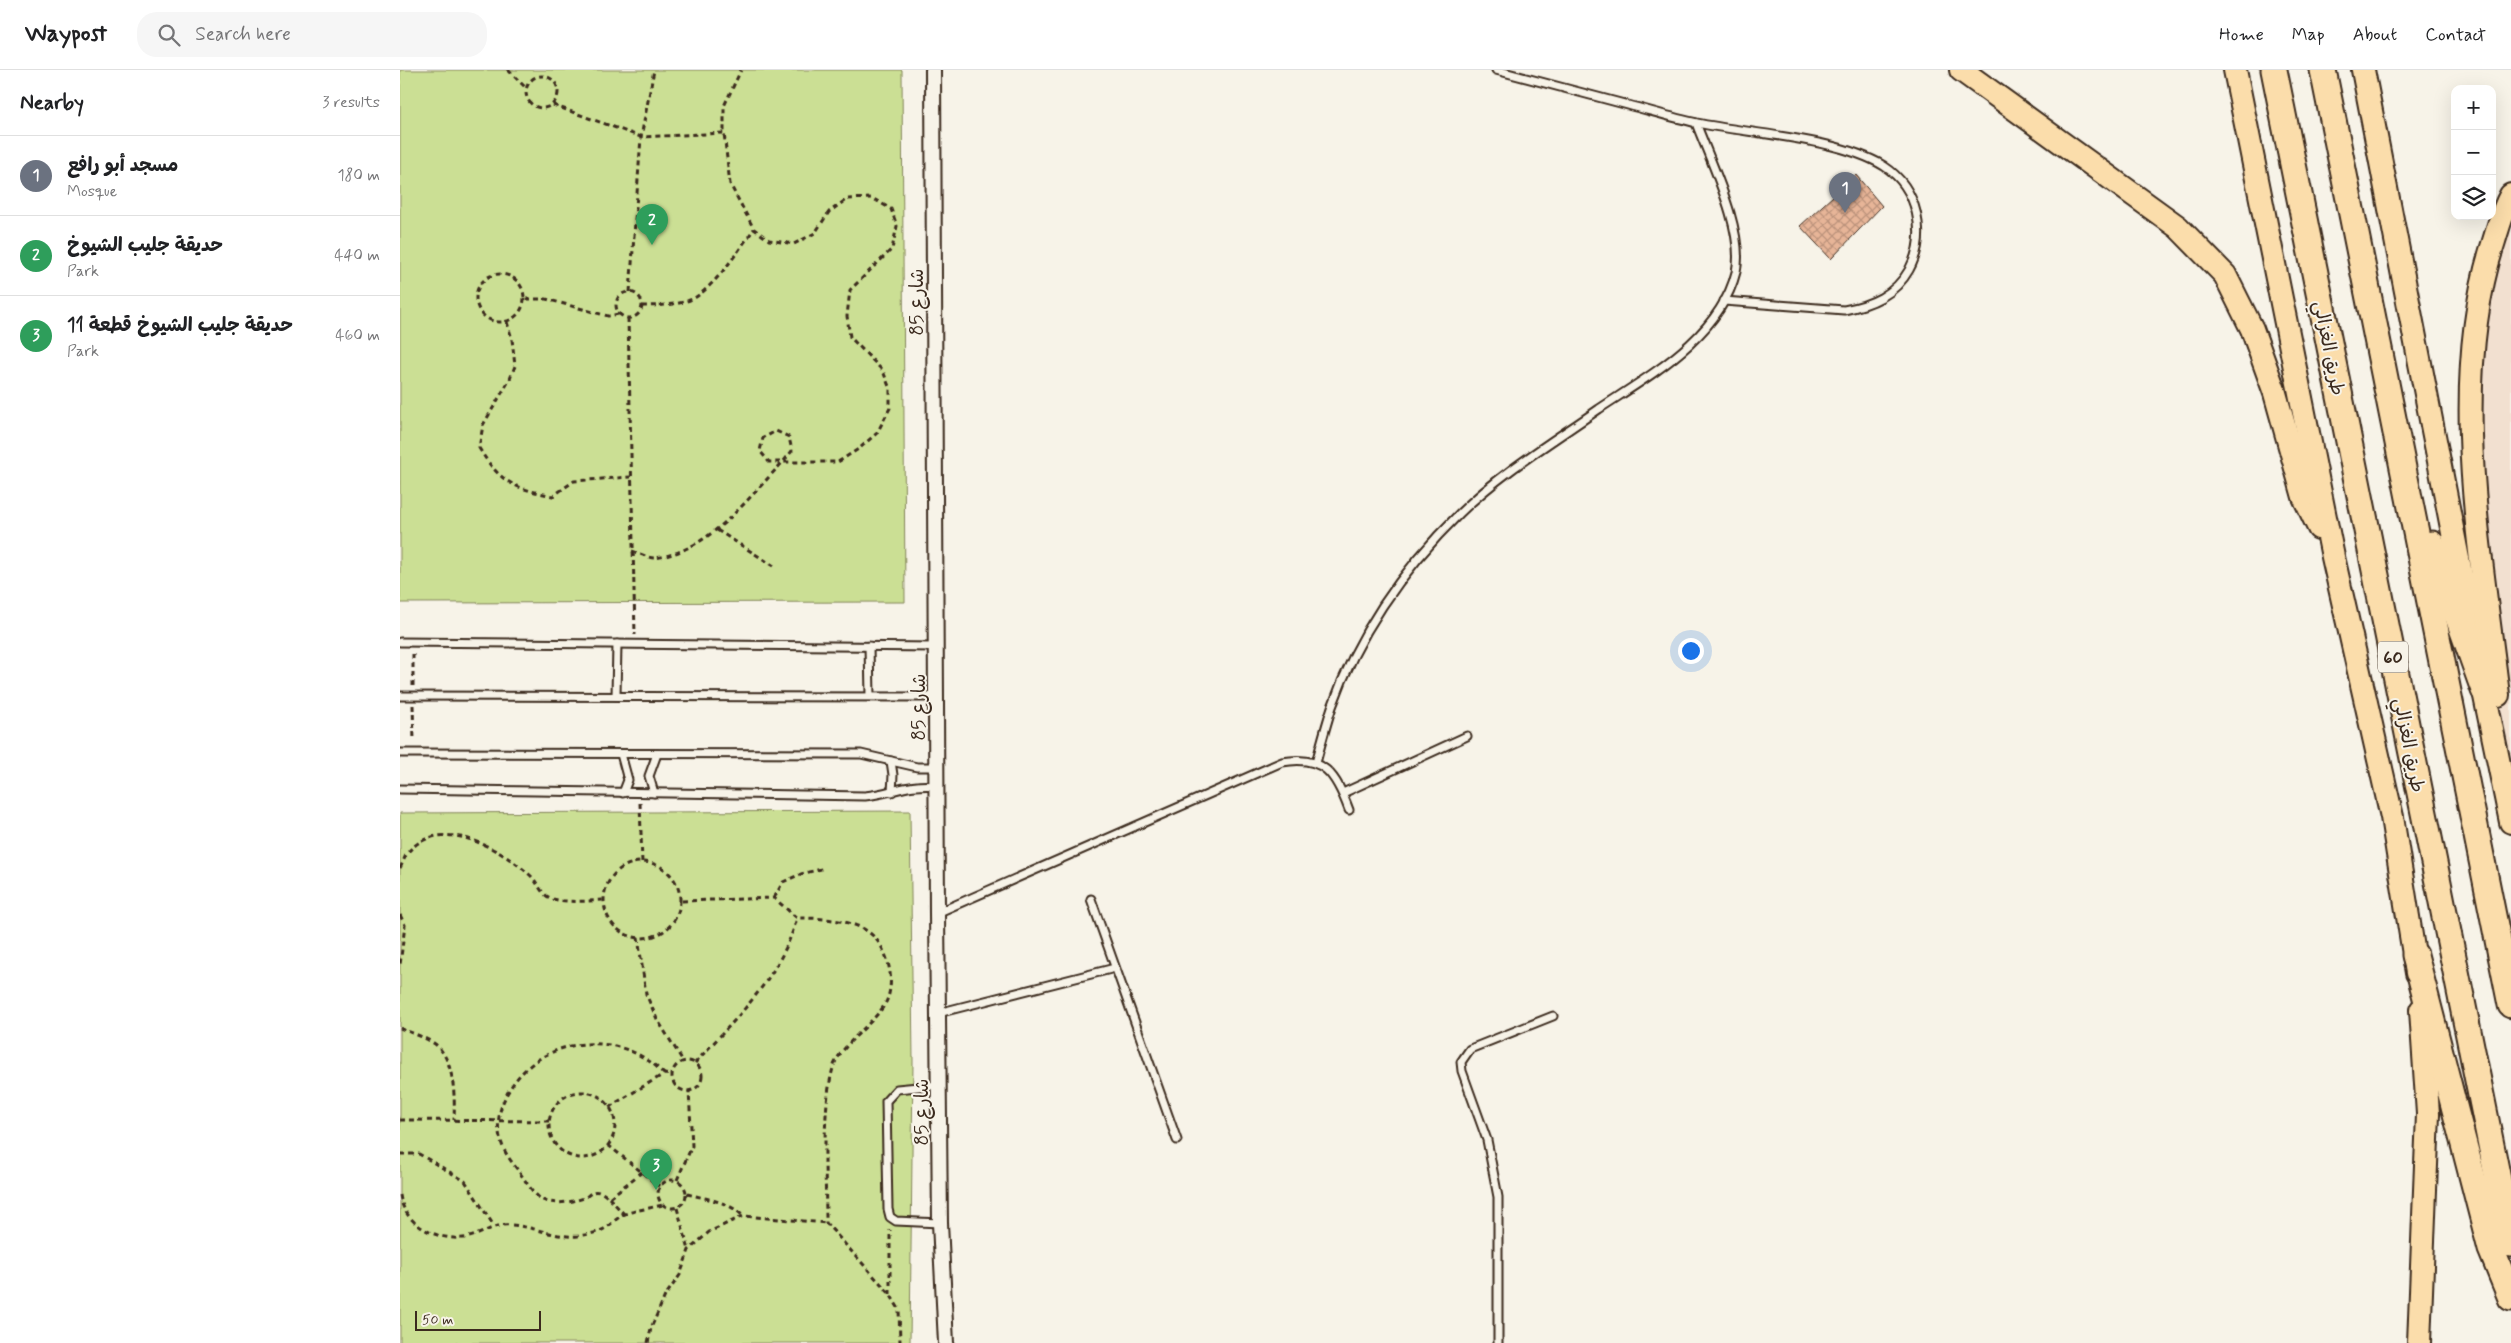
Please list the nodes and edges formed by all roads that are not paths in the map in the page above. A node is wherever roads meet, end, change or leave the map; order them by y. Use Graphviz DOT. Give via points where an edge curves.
graph roads {
  1 [pos="933,70"];
  2 [pos="1496,70"];
  3 [pos="1960,70"];
  4 [pos="2235,70"];
  5 [pos="2274,70"];
  6 [pos="2323,70"];
  7 [pos="2363,70"];
  8 [pos="1696,123"];
  9 [pos="2511,195"];
  10 [pos="1724,301"];
  11 [pos="2402,459"];
  12 [pos="2333,557"];
  13 [pos="400,642"];
  14 [pos="617,644"];
  15 [pos="869,646"];
  16 [pos="936,647"];
  17 [pos="2484,690"];
  18 [pos="400,696"];
  19 [pos="616,696"];
  20 [pos="870,696"];
  21 [pos="936,697"];
  22 [pos="1467,736"];
  23 [pos="400,753"];
  24 [pos="621,754"];
  25 [pos="657,754"];
  26 [pos="891,761"];
  27 [pos="1316,763"];
  28 [pos="936,767"];
  29 [pos="937,786"];
  30 [pos="400,789"];
  31 [pos="892,792"];
  32 [pos="623,793"];
  33 [pos="654,793"];
  34 [pos="1343,793"];
  35 [pos="1349,810"];
  36 [pos="2511,812"];
  37 [pos="2511,822"];
  38 [pos="1090,899"];
  39 [pos="937,913"];
  40 [pos="2415,955"];
  41 [pos="1116,968"];
  42 [pos="2511,1005"];
  43 [pos="938,1013"];
  44 [pos="1553,1016"];
  45 [pos="940,1084"];
  46 [pos="1177,1140"];
  47 [pos="940,1224"];
  48 [pos="2511,1244"];
  49 [pos="2511,1298"];
  50 [pos="946,1343"];
  51 [pos="1498,1343"];
  52 [pos="2419,1343"];
  1 -- 16 [label="street, شارع 85"];
  2 -- 8 [label="lane"];
  3 -- 12 [label="main road" via="2178,227 2225,275 2252,329 2275,394 2304,497"];
  4 -- 12 [label="main road"];
  5 -- 48 [label="highway, طريق الغزالي / 60"];
  6 -- 11 [label="highway"];
  7 -- 17 [label="main road"];
  8 -- 10 [label="lane" via="1737,240 1736,272"];
  8 -- 10 [label="lane" via="1818,144 1862,156 1884,167 1899,180 1917,214 1918,243 1909,271 1897,286 1864,307 1844,310"];
  9 -- 36 [label="main road" via="2485,269 2474,326 2470,398 2473,473"];
  10 -- 27 [label="lane" via="1703,332 1676,358 1506,473 1461,512 1420,556 1384,603 1355,654 1332,707"];
  11 -- 17 [label="highway"];
  11 -- 42 [label="highway"];
  12 -- 40 [label="main road" via="2392,817"];
  13 -- 14 [label="lane"];
  14 -- 15 [label="lane"];
  14 -- 19 [label="lane"];
  15 -- 16 [label="lane"];
  15 -- 20 [label="lane"];
  16 -- 21 [label="street, شارع 85"];
  17 -- 37 [label="main road"];
  18 -- 19 [label="lane"];
  19 -- 20 [label="lane"];
  20 -- 21 [label="lane"];
  21 -- 28 [label="street, شارع 85"];
  22 -- 34 [label="lane"];
  23 -- 24 [label="lane"];
  24 -- 25 [label="lane"];
  24 -- 32 [label="lane" via="628,780"];
  25 -- 26 [label="lane" via="861,754"];
  25 -- 33 [label="lane" via="649,776"];
  26 -- 28 [label="lane" via="917,767"];
  26 -- 31 [label="lane"];
  27 -- 34 [label="lane" via="1328,769"];
  27 -- 39 [label="lane" via="1282,762"];
  28 -- 29 [label="street, شارع 85"];
  29 -- 31 [label="lane" via="918,784"];
  29 -- 39 [label="street, شارع 85"];
  30 -- 32 [label="lane"];
  31 -- 33 [label="lane" via="865,796"];
  32 -- 33 [label="lane"];
  34 -- 35 [label="lane"];
  38 -- 41 [label="lane"];
  39 -- 43 [label="street, شارع 85"];
  40 -- 49 [label="highway" via="2489,1240"];
  40 -- 52 [label="main road" via="2428,1114"];
  41 -- 43 [label="lane"];
  41 -- 46 [label="lane"];
  43 -- 45 [label="street, شارع 85"];
  44 -- 51 [label="lane" via="1470,1049 1461,1062 1487,1140 1498,1197"];
  45 -- 47 [label="street, شارع 85"];
  45 -- 47 [label="lane" via="897,1089 886,1101 890,1217"];
  47 -- 50 [label="street, شارع 85"];
}
